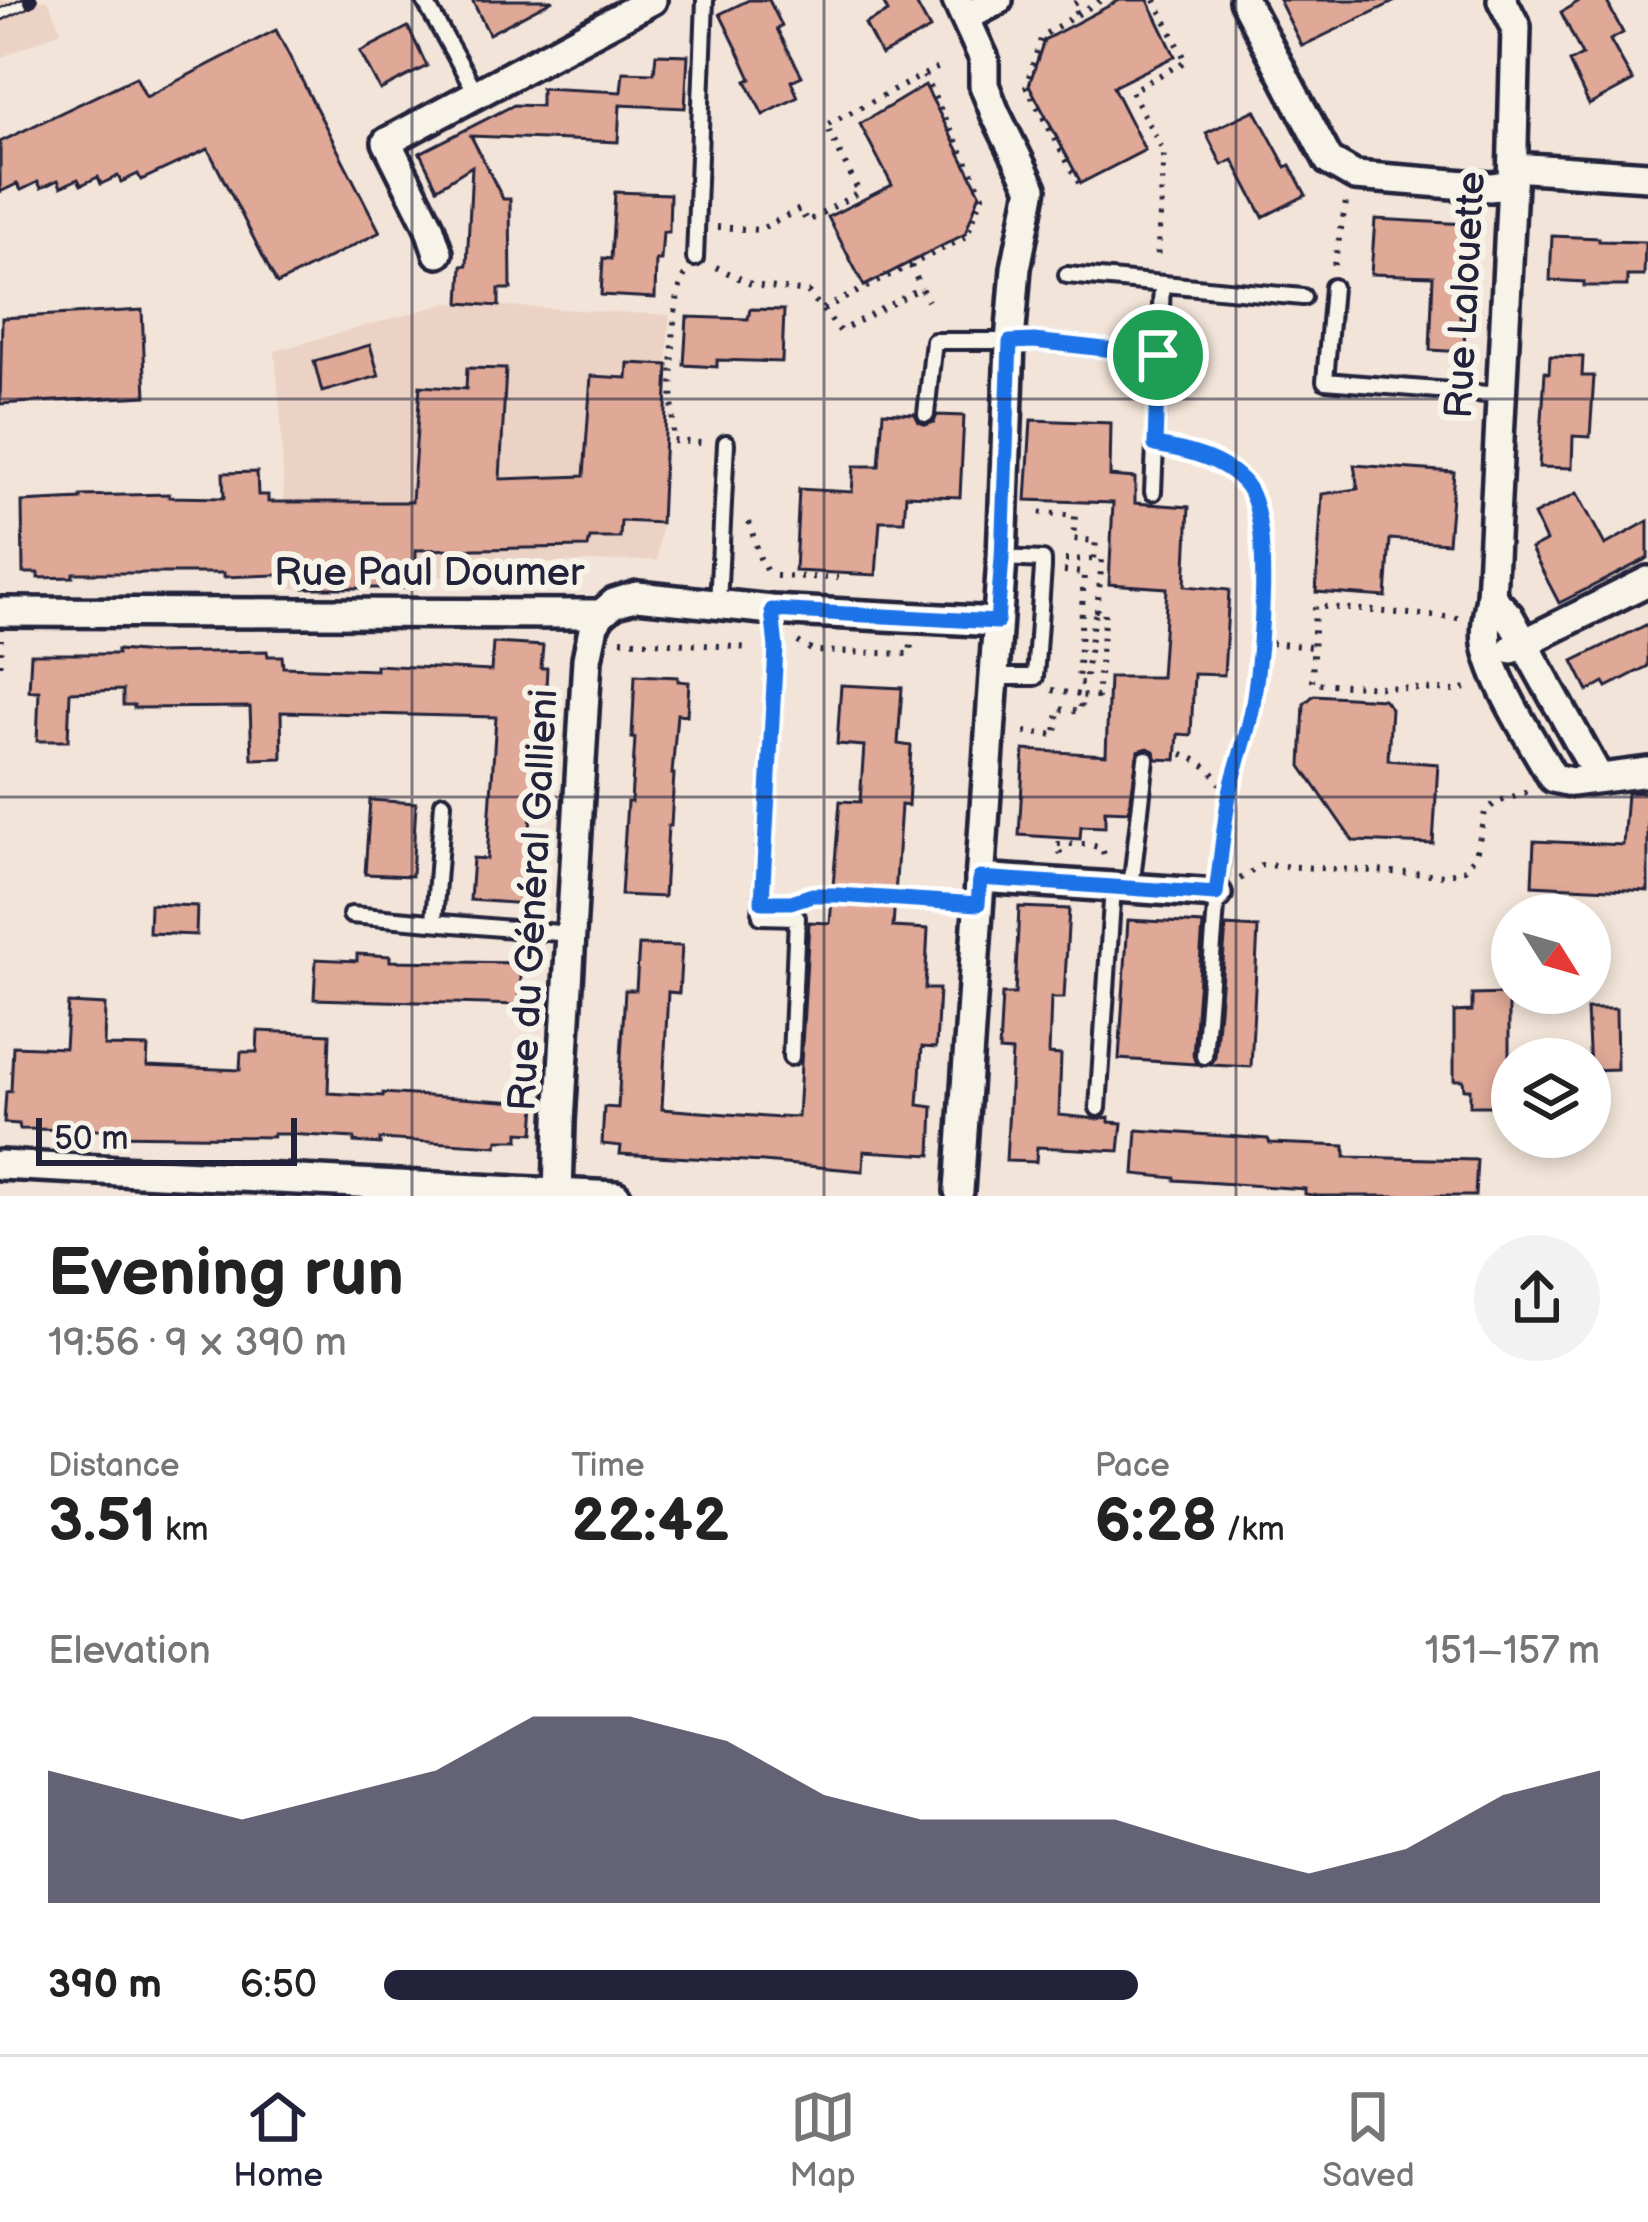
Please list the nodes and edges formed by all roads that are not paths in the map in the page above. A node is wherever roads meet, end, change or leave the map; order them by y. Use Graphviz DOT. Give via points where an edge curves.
graph roads {
  1 [pos="424,0"];
  2 [pos="652,0"];
  3 [pos="705,0"];
  4 [pos="998,0"];
  5 [pos="1244,0"];
  6 [pos="1502,0"];
  7 [pos="961,9"];
  8 [pos="476,94"];
  9 [pos="1512,176"];
  10 [pos="1648,176"];
  11 [pos="438,253"];
  12 [pos="695,258"];
  13 [pos="1067,275"];
  14 [pos="1158,284"];
  15 [pos="1333,287"];
  16 [pos="1304,297"];
  17 [pos="1010,342"];
  18 [pos="1158,355"];
  19 [pos="1500,394"];
  20 [pos="926,415"];
  21 [pos="726,443"];
  22 [pos="1153,491"];
  23 [pos="1002,558"];
  24 [pos="1648,581"];
  25 [pos="718,604"];
  26 [pos="1489,609"];
  27 [pos="772,610"];
  28 [pos="0,612"];
  29 [pos="997,622"];
  30 [pos="607,627"];
  31 [pos="1524,643"];
  32 [pos="1491,661"];
  33 [pos="994,677"];
  34 [pos="1146,759"];
  35 [pos="1648,772"];
  36 [pos="1599,778"];
  37 [pos="442,803"];
  38 [pos="1228,804"];
  39 [pos="1122,888"];
  40 [pos="979,891"];
  41 [pos="1216,894"];
  42 [pos="351,915"];
  43 [pos="434,921"];
  44 [pos="570,934"];
  45 [pos="791,1057"];
  46 [pos="1204,1057"];
  47 [pos="1098,1108"];
  48 [pos="0,1165"];
  49 [pos="558,1194"];
  50 [pos="958,1194"];
  51 [pos="616,1196"];
  1 -- 8 [label="lane"];
  2 -- 8 [label="street"];
  3 -- 12 [label="lane"];
  4 -- 7 [label="street"];
  5 -- 9 [label="street" via="1329,161 1355,176 1491,187"];
  6 -- 9 [label="street, Rue Lalouette" via="1516,27"];
  7 -- 17 [label="street" via="984,59 994,113 1032,188"];
  8 -- 11 [label="street" via="387,142"];
  9 -- 10 [label="street"];
  9 -- 19 [label="street, Rue Lalouette"];
  13 -- 14 [label="lane"];
  14 -- 16 [label="lane"];
  14 -- 18 [label="lane"];
  15 -- 19 [label="lane" via="1325,382"];
  17 -- 18 [label="lane"];
  17 -- 20 [label="lane" via="934,341"];
  17 -- 23 [label="street"];
  18 -- 22 [label="lane"];
  19 -- 26 [label="street, Rue Lalouette"];
  21 -- 25 [label="lane"];
  23 -- 29 [label="street"];
  23 -- 33 [label="lane" via="1043,560 1043,568 1035,677"];
  24 -- 31 [label="street"];
  25 -- 27 [label="street, Rue Paul Doumer"];
  25 -- 30 [label="street, Rue Paul Doumer" via="637,596 614,603"];
  26 -- 31 [label="street" via="1509,616"];
  26 -- 32 [label="street, Rue Lalouette"];
  27 -- 29 [label="street, Rue Paul Doumer"];
  27 -- 45 [label="lane" via="761,916 797,917"];
  28 -- 30 [label="street, Rue Paul Doumer"];
  29 -- 33 [label="street"];
  30 -- 44 [label="street, Rue du Général Gallieni" via="593,626 587,659"];
  31 -- 32 [label="street"];
  31 -- 36 [label="street"];
  32 -- 36 [label="street, Rue Lalouette" via="1553,778"];
  33 -- 40 [label="street"];
  34 -- 39 [label="lane"];
  35 -- 36 [label="street"];
  37 -- 43 [label="lane"];
  38 -- 41 [label="lane"];
  39 -- 40 [label="street"];
  39 -- 41 [label="street"];
  39 -- 47 [label="lane"];
  40 -- 50 [label="street"];
  41 -- 46 [label="lane"];
  42 -- 43 [label="lane"];
  43 -- 44 [label="lane"];
  44 -- 49 [label="street, Rue du Général Gallieni"];
  48 -- 49 [label="street"];
  49 -- 51 [label="street"];
}
